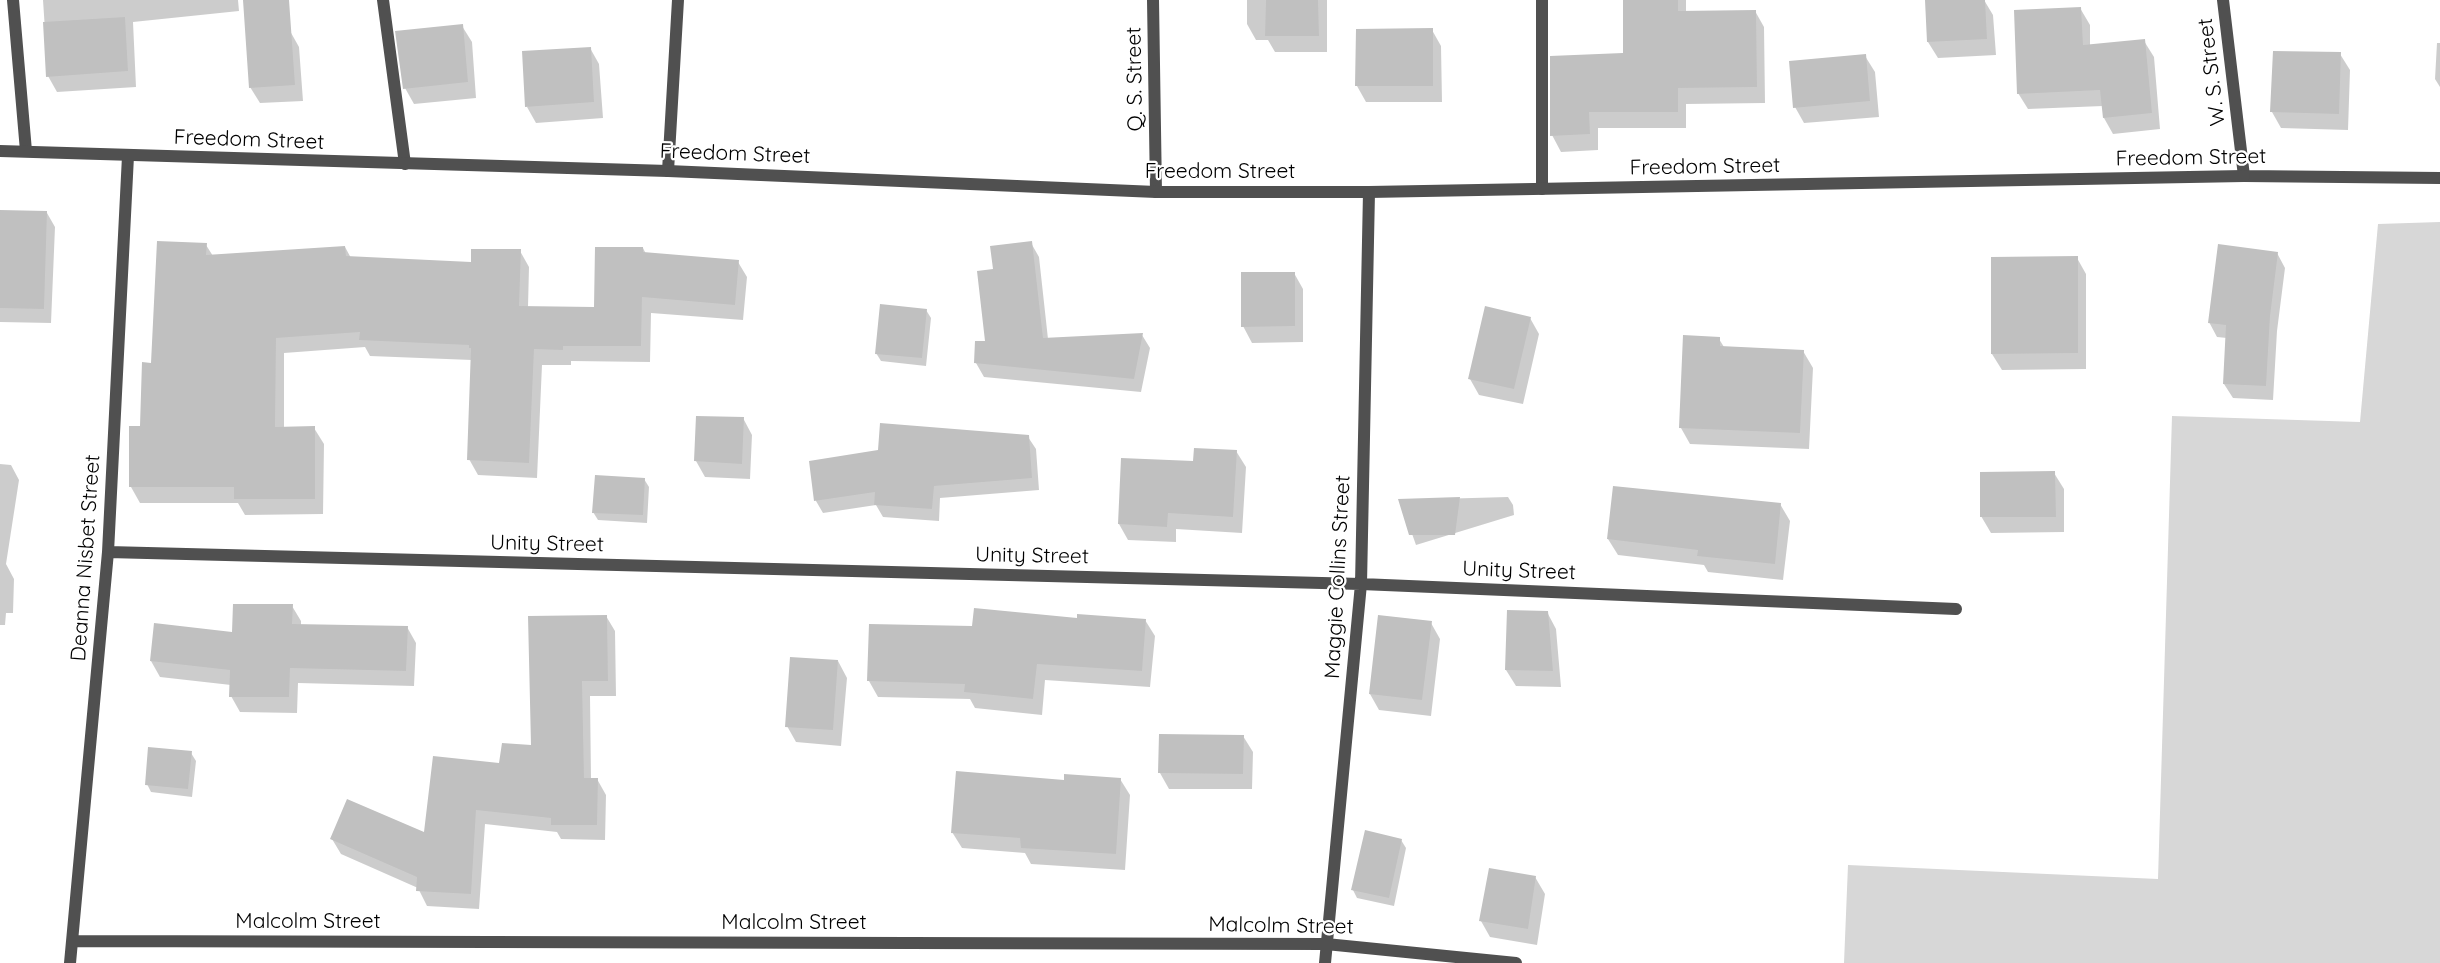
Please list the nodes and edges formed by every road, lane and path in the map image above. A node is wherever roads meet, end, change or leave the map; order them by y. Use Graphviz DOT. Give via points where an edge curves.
graph roads {
  1 [pos="13,0"];
  2 [pos="382,0"];
  3 [pos="678,0"];
  4 [pos="1153,0"];
  5 [pos="1542,0"];
  6 [pos="2223,0"];
  7 [pos="0,151"];
  8 [pos="26,151"];
  9 [pos="128,156"];
  10 [pos="405,164"];
  11 [pos="668,171"];
  12 [pos="2244,176"];
  13 [pos="2440,178"];
  14 [pos="1542,189"];
  15 [pos="1156,192"];
  16 [pos="1369,192"];
  17 [pos="108,552"];
  18 [pos="1361,584"];
  19 [pos="1956,609"];
  20 [pos="72,941"];
  21 [pos="1326,944"];
  22 [pos="70,963"];
  23 [pos="1324,963"];
  24 [pos="1516,963"];
  1 -- 8 [label="street"];
  2 -- 10 [label="street"];
  3 -- 11 [label="street"];
  4 -- 15 [label="street, Q. S. Street"];
  5 -- 14 [label="street"];
  6 -- 12 [label="street, W. S. Street"];
  7 -- 8 [label="street, Freedom Street"];
  8 -- 9 [label="street, Freedom Street"];
  9 -- 10 [label="street, Freedom Street"];
  9 -- 17 [label="street, Deanna Nisbet Street"];
  10 -- 11 [label="street, Freedom Street"];
  11 -- 15 [label="street, Freedom Street"];
  12 -- 13 [label="street, Freedom Street"];
  12 -- 14 [label="street, Freedom Street"];
  14 -- 16 [label="street, Freedom Street"];
  15 -- 16 [label="street, Freedom Street"];
  16 -- 18 [label="street, Maggie Collins Street"];
  17 -- 18 [label="street, Unity Street"];
  17 -- 20 [label="street, Deanna Nisbet Street"];
  18 -- 19 [label="street, Unity Street"];
  18 -- 21 [label="street, Maggie Collins Street"];
  20 -- 21 [label="street, Malcolm Street"];
  20 -- 22 [label="street, Deanna Nisbet Street"];
  21 -- 23 [label="street, Maggie Collins Street"];
  21 -- 24 [label="street, Malcolm Street"];
}
